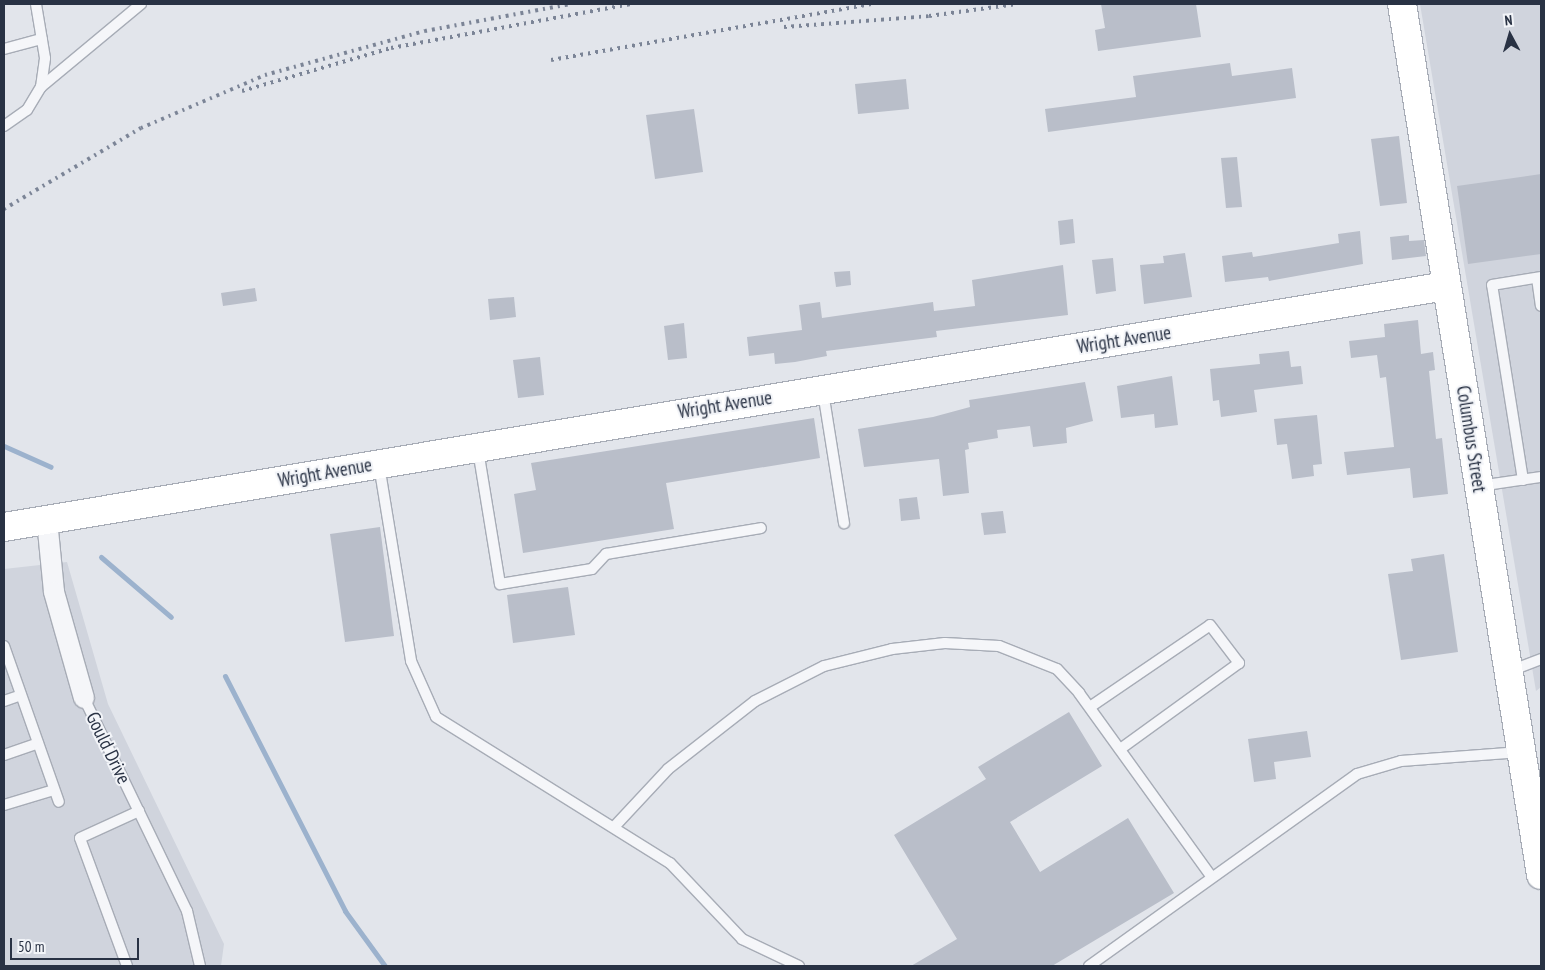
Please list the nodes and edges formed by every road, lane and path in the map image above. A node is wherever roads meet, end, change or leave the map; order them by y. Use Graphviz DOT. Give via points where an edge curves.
graph roads {
  1 [pos="36,4"];
  2 [pos="141,4"];
  3 [pos="1402,4"];
  4 [pos="42,40"];
  5 [pos="4,49"];
  6 [pos="41,87"];
  7 [pos="4,126"];
  8 [pos="1539,278"];
  9 [pos="1446,286"];
  10 [pos="1541,306"];
  11 [pos="823,389"];
  12 [pos="477,446"];
  13 [pos="379,464"];
  14 [pos="1541,477"];
  15 [pos="1523,480"];
  16 [pos="1478,486"];
  17 [pos="47,520"];
  18 [pos="844,523"];
  19 [pos="4,527"];
  20 [pos="761,528"];
  21 [pos="4,647"];
  22 [pos="1541,659"];
  23 [pos="1508,672"];
  24 [pos="21,695"];
  25 [pos="84,698"];
  26 [pos="4,701"];
  27 [pos="1090,707"];
  28 [pos="38,743"];
  29 [pos="1120,749"];
  30 [pos="1521,752"];
  31 [pos="4,755"];
  32 [pos="54,790"];
  33 [pos="58,802"];
  34 [pos="4,805"];
  35 [pos="138,811"];
  36 [pos="614,827"];
  37 [pos="1541,875"];
  38 [pos="1211,876"];
  39 [pos="128,966"];
  40 [pos="200,966"];
  41 [pos="799,966"];
  42 [pos="1089,966"];
  1 -- 4 [label="lane"];
  2 -- 6 [label="lane"];
  3 -- 9 [label="street, Columbus Street"];
  4 -- 5 [label="lane"];
  4 -- 6 [label="lane"];
  6 -- 7 [label="lane" via="27,110"];
  8 -- 10 [label="lane"];
  8 -- 15 [label="lane" via="1492,285"];
  9 -- 11 [label="street, Wright Avenue"];
  9 -- 16 [label="street, Columbus Street"];
  11 -- 12 [label="street, Wright Avenue"];
  11 -- 18 [label="lane"];
  12 -- 13 [label="street, Wright Avenue"];
  12 -- 20 [label="lane" via="500,584 592,569 606,554"];
  13 -- 17 [label="street, Wright Avenue"];
  13 -- 36 [label="lane" via="411,661 436,717 462,737"];
  14 -- 15 [label="lane"];
  15 -- 16 [label="lane"];
  16 -- 23 [label="street, Columbus Street"];
  17 -- 19 [label="street, Wright Avenue"];
  17 -- 25 [label="street, Gould Drive" via="54,592"];
  21 -- 24 [label="lane"];
  22 -- 23 [label="lane"];
  23 -- 30 [label="street, Columbus Street"];
  24 -- 26 [label="lane"];
  24 -- 28 [label="lane"];
  25 -- 35 [label="lane, Gould Drive"];
  27 -- 29 [label="lane"];
  27 -- 29 [label="lane" via="1210,625 1239,663"];
  27 -- 36 [label="lane" via="1057,669 999,646 945,643 855,656 755,701 668,769"];
  28 -- 31 [label="lane"];
  28 -- 32 [label="lane"];
  29 -- 38 [label="lane"];
  30 -- 37 [label="street, Columbus Street"];
  30 -- 38 [label="lane" via="1375,766 1357,774"];
  32 -- 33 [label="lane"];
  32 -- 34 [label="lane"];
  35 -- 39 [label="lane" via="80,838"];
  35 -- 40 [label="lane, Gould Drive" via="187,911"];
  36 -- 41 [label="lane" via="670,863 742,939"];
  38 -- 42 [label="lane"];
}
